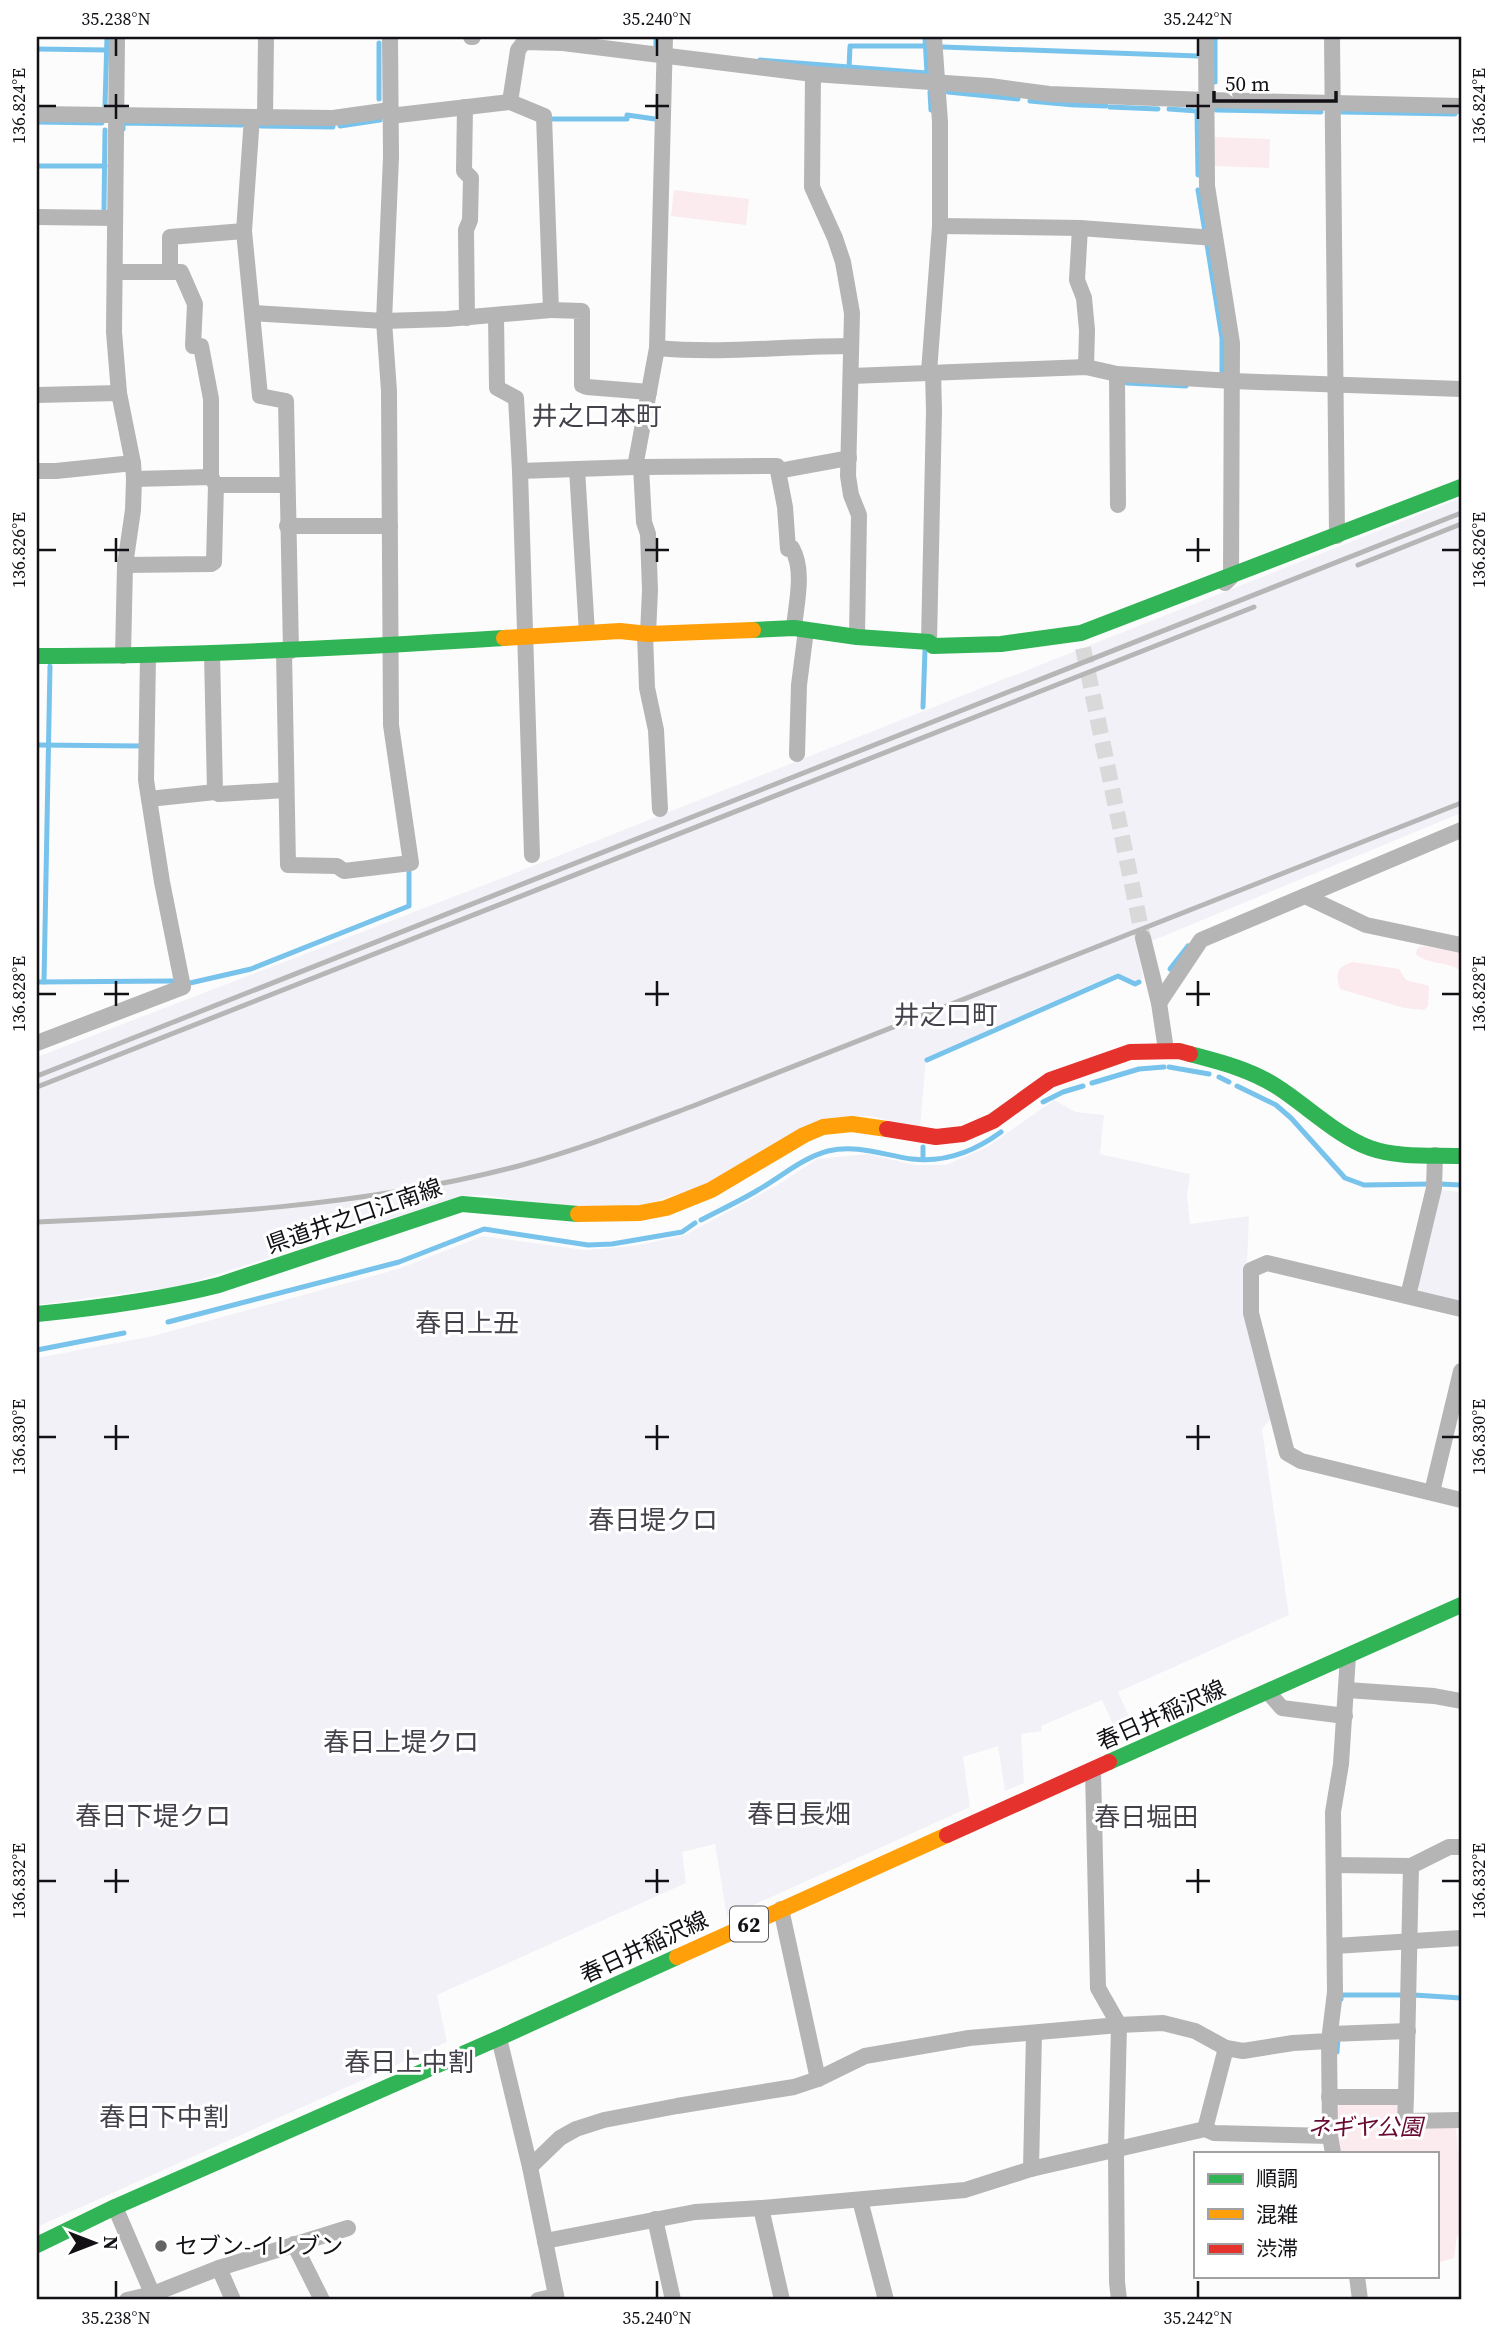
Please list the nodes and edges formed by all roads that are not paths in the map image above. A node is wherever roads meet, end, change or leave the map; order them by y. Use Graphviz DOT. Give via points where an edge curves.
graph roads {
  1 [pos="117,37"];
  2 [pos="266,37"];
  3 [pos="390,37"];
  4 [pos="664,37"];
  5 [pos="934,37"];
  6 [pos="1206,37"];
  7 [pos="1332,37"];
  8 [pos="524,39"];
  9 [pos="664,57"];
  10 [pos="813,74"];
  11 [pos="936,83"];
  12 [pos="1207,100"];
  13 [pos="510,102"];
  14 [pos="1332,103"];
  15 [pos="1461,106"];
  16 [pos="465,107"];
  17 [pos="390,113"];
  18 [pos="37,114"];
  19 [pos="116,116"];
  20 [pos="258,118"];
  21 [pos="37,217"];
  22 [pos="115,218"];
  23 [pos="940,226"];
  24 [pos="1080,228"];
  25 [pos="244,231"];
  26 [pos="1215,238"];
  27 [pos="114,272"];
  28 [pos="170,272"];
  29 [pos="551,310"];
  30 [pos="252,313"];
  31 [pos="496,316"];
  32 [pos="467,318"];
  33 [pos="384,321"];
  34 [pos="851,346"];
  35 [pos="657,348"];
  36 [pos="1086,366"];
  37 [pos="931,372"];
  38 [pos="1117,374"];
  39 [pos="851,376"];
  40 [pos="1232,381"];
  41 [pos="1336,384"];
  42 [pos="1461,389"];
  43 [pos="649,392"];
  44 [pos="119,393"];
  45 [pos="37,395"];
  46 [pos="849,458"];
  47 [pos="638,467"];
  48 [pos="577,469"];
  49 [pos="37,471"];
  50 [pos="134,471"];
  51 [pos="520,471"];
  52 [pos="778,471"];
  53 [pos="213,481"];
  54 [pos="287,485"];
  55 [pos="1461,487"];
  56 [pos="1118,505"];
  57 [pos="287,526"];
  58 [pos="390,526"];
  59 [pos="1337,536"];
  60 [pos="125,565"];
  61 [pos="1231,578"];
  62 [pos="800,629"];
  63 [pos="587,633"];
  64 [pos="646,634"];
  65 [pos="857,637"];
  66 [pos="524,638"];
  67 [pos="931,644"];
  68 [pos="391,646"];
  69 [pos="287,651"];
  70 [pos="212,653"];
  71 [pos="37,656"];
  72 [pos="123,656"];
  73 [pos="148,656"];
  74 [pos="797,754"];
  75 [pos="286,790"];
  76 [pos="215,792"];
  77 [pos="149,799"];
  78 [pos="660,809"];
  79 [pos="1461,831"];
  80 [pos="532,855"];
  81 [pos="1306,896"];
  82 [pos="1143,938"];
  83 [pos="1461,945"];
  84 [pos="1159,1003"];
  85 [pos="37,1043"];
  86 [pos="1166,1050"];
  87 [pos="1435,1155"];
  88 [pos="1461,1156"];
  89 [pos="1408,1296"];
  90 [pos="1461,1309"];
  91 [pos="37,1314"];
  92 [pos="1461,1371"];
  93 [pos="1432,1492"];
  94 [pos="1461,1500"];
  95 [pos="1461,1605"];
  96 [pos="1348,1656"];
  97 [pos="1347,1690"];
  98 [pos="1268,1692"];
  99 [pos="1461,1701"];
  100 [pos="1345,1716"];
  101 [pos="1093,1771"];
  102 [pos="1461,1847"];
  103 [pos="1334,1865"];
  104 [pos="1411,1866"];
  105 [pos="781,1909"];
  106 [pos="1461,1938"];
  107 [pos="1411,1941"];
  108 [pos="1335,1946"];
  109 [pos="1119,2025"];
  110 [pos="1408,2031"];
  111 [pos="1034,2033"];
  112 [pos="1330,2037"];
  113 [pos="499,2038"];
  114 [pos="1226,2048"];
  115 [pos="818,2079"];
  116 [pos="1329,2097"];
  117 [pos="1406,2097"];
  118 [pos="1461,2120"];
  119 [pos="1205,2129"];
  120 [pos="1330,2136"];
  121 [pos="1116,2149"];
  122 [pos="1333,2152"];
  123 [pos="530,2167"];
  124 [pos="1031,2169"];
  125 [pos="860,2200"];
  126 [pos="115,2207"];
  127 [pos="761,2208"];
  128 [pos="655,2219"];
  129 [pos="348,2228"];
  130 [pos="545,2241"];
  131 [pos="294,2244"];
  132 [pos="37,2245"];
  133 [pos="219,2268"];
  134 [pos="1357,2278"];
  135 [pos="154,2297"];
  136 [pos="556,2298"];
  137 [pos="127,2300"];
  138 [pos="233,2300"];
  139 [pos="322,2300"];
  140 [pos="538,2300"];
  141 [pos="673,2300"];
  142 [pos="782,2300"];
  143 [pos="886,2300"];
  144 [pos="1119,2300"];
  145 [pos="1360,2300"];
  1 -- 19 [label="street"];
  2 -- 20 [label="street"];
  3 -- 17 [label="street"];
  4 -- 9 [label="street"];
  5 -- 11 [label="street"];
  6 -- 12 [label="street"];
  7 -- 14 [label="street"];
  8 -- 9 [label="street"];
  8 -- 13 [label="street"];
  9 -- 10 [label="street"];
  9 -- 35 [label="street"];
  10 -- 11 [label="street"];
  10 -- 34 [label="street" via="812,187 843,262 852,313"];
  11 -- 12 [label="street" via="1049,94"];
  11 -- 23 [label="street"];
  12 -- 14 [label="street"];
  12 -- 26 [label="street" via="1207,186"];
  13 -- 16 [label="street"];
  13 -- 29 [label="street" via="544,116"];
  14 -- 15 [label="street"];
  14 -- 41 [label="street"];
  16 -- 17 [label="street"];
  16 -- 32 [label="street" via="464,172 471,178 466,230"];
  17 -- 20 [label="street"];
  17 -- 33 [label="street"];
  18 -- 19 [label="street"];
  19 -- 20 [label="street"];
  19 -- 22 [label="street"];
  20 -- 25 [label="street"];
  21 -- 22 [label="street"];
  22 -- 27 [label="street"];
  23 -- 24 [label="street"];
  23 -- 37 [label="street"];
  24 -- 26 [label="street"];
  24 -- 36 [label="street" via="1077,279 1084,298"];
  25 -- 28 [label="street" via="170,237"];
  25 -- 30 [label="street"];
  26 -- 40 [label="street" via="1232,343"];
  27 -- 28 [label="street"];
  27 -- 44 [label="street"];
  28 -- 53 [label="street" via="181,272 195,304 193,346 201,346 211,399"];
  29 -- 31 [label="street"];
  29 -- 43 [label="street" via="582,311 582,385"];
  30 -- 33 [label="street"];
  30 -- 54 [label="street" via="260,396 286,401"];
  31 -- 32 [label="street"];
  31 -- 51 [label="street" via="497,388 516,398"];
  32 -- 33 [label="street"];
  33 -- 58 [label="street"];
  34 -- 35 [label="street" via="697,352"];
  34 -- 39 [label="street"];
  35 -- 43 [label="street"];
  36 -- 37 [label="street"];
  36 -- 38 [label="street"];
  37 -- 39 [label="street"];
  37 -- 67 [label="street"];
  38 -- 40 [label="street"];
  38 -- 56 [label="street"];
  39 -- 46 [label="street"];
  40 -- 41 [label="street"];
  40 -- 61 [label="street"];
  41 -- 42 [label="street"];
  41 -- 59 [label="street"];
  43 -- 47 [label="street"];
  44 -- 45 [label="street"];
  44 -- 50 [label="street"];
  46 -- 52 [label="street"];
  46 -- 65 [label="street" via="851,495 859,515"];
  47 -- 48 [label="street"];
  47 -- 52 [label="street" via="777,466"];
  47 -- 64 [label="street" via="648,534"];
  48 -- 51 [label="street"];
  48 -- 63 [label="street"];
  49 -- 50 [label="street"];
  50 -- 53 [label="street"];
  50 -- 60 [label="street"];
  51 -- 66 [label="street"];
  52 -- 62 [label="street" via="788,549 792,548 799,568"];
  53 -- 54 [label="street"];
  53 -- 60 [label="street" via="214,562"];
  54 -- 57 [label="street"];
  55 -- 59 [label="main road"];
  57 -- 58 [label="street"];
  57 -- 69 [label="street"];
  58 -- 68 [label="street"];
  59 -- 61 [label="main road"];
  60 -- 72 [label="street"];
  61 -- 67 [label="main road" via="1081,632 1001,645"];
  61 -- 67 [label="street" via="1217,591 1083,645 1003,654 945,652"];
  62 -- 64 [label="main road"];
  62 -- 65 [label="main road"];
  62 -- 74 [label="street"];
  63 -- 64 [label="main road"];
  63 -- 66 [label="main road"];
  64 -- 78 [label="street"];
  65 -- 67 [label="main road"];
  66 -- 68 [label="main road"];
  66 -- 80 [label="street"];
  68 -- 69 [label="main road"];
  68 -- 75 [label="street" via="391,725 411,863 344,871 337,866 288,865"];
  69 -- 70 [label="main road"];
  69 -- 75 [label="street"];
  70 -- 73 [label="main road"];
  70 -- 76 [label="street"];
  71 -- 72 [label="main road"];
  72 -- 73 [label="main road"];
  73 -- 77 [label="street"];
  75 -- 76 [label="street"];
  76 -- 77 [label="street"];
  77 -- 85 [label="street" via="183,988"];
  79 -- 81 [label="street"];
  81 -- 83 [label="street" via="1366,925"];
  81 -- 84 [label="street" via="1201,940"];
  82 -- 84 [label="street"];
  84 -- 86 [label="street"];
  86 -- 87 [label="main road, 県道井之口江南線" via="1216,1060 1262,1077 1373,1149"];
  86 -- 91 [label="main road, 県道井之口江南線" via="1130,1052 1050,1080 993,1121 962,1134 936,1138 852,1124 823,1128 711,1190 666,1208 579,1214 462,1203 188,1293"];
  87 -- 88 [label="main road, 県道井之口江南線"];
  87 -- 89 [label="street" via="1434,1188"];
  89 -- 90 [label="street"];
  89 -- 93 [label="street" via="1267,1263 1251,1270 1251,1313 1287,1453 1301,1461"];
  92 -- 93 [label="street"];
  93 -- 94 [label="street"];
  95 -- 96 [label="main road, 春日井稲沢線 / 62"];
  96 -- 97 [label="street"];
  96 -- 98 [label="main road, 春日井稲沢線 / 62"];
  97 -- 99 [label="street"];
  97 -- 100 [label="street"];
  98 -- 100 [label="street" via="1282,1708"];
  98 -- 101 [label="main road, 春日井稲沢線 / 62"];
  100 -- 103 [label="street" via="1333,1812"];
  101 -- 105 [label="main road, 春日井稲沢線 / 62"];
  101 -- 109 [label="street" via="1098,1988"];
  102 -- 104 [label="street" via="1449,1847"];
  103 -- 104 [label="street"];
  103 -- 108 [label="street"];
  104 -- 107 [label="street"];
  105 -- 113 [label="main road, 春日井稲沢線 / 62"];
  105 -- 115 [label="street"];
  106 -- 107 [label="street"];
  107 -- 108 [label="street"];
  107 -- 110 [label="street"];
  108 -- 112 [label="street"];
  109 -- 111 [label="street"];
  109 -- 114 [label="street" via="1163,2023 1195,2031"];
  109 -- 121 [label="street"];
  110 -- 112 [label="street"];
  110 -- 117 [label="street"];
  111 -- 115 [label="street" via="969,2038 865,2056"];
  111 -- 124 [label="street"];
  112 -- 114 [label="street" via="1243,2051"];
  112 -- 116 [label="street"];
  113 -- 123 [label="street"];
  113 -- 126 [label="main road, 春日井稲沢線 / 62"];
  114 -- 119 [label="street"];
  115 -- 123 [label="street" via="604,2120 560,2138"];
  116 -- 117 [label="street"];
  116 -- 120 [label="street"];
  117 -- 118 [label="street" via="1405,2121"];
  119 -- 120 [label="street"];
  119 -- 121 [label="street"];
  120 -- 122 [label="street"];
  121 -- 124 [label="street"];
  121 -- 144 [label="street"];
  123 -- 130 [label="street"];
  124 -- 125 [label="street" via="965,2190"];
  125 -- 127 [label="street"];
  125 -- 143 [label="street"];
  126 -- 132 [label="main road, 春日井稲沢線 / 62"];
  126 -- 135 [label="street"];
  127 -- 128 [label="street"];
  127 -- 142 [label="street"];
  128 -- 130 [label="street"];
  128 -- 141 [label="street"];
  129 -- 131 [label="street"];
  130 -- 136 [label="street"];
  131 -- 133 [label="street"];
  131 -- 139 [label="street"];
  133 -- 135 [label="street"];
  133 -- 138 [label="street"];
  134 -- 145 [label="street"];
  135 -- 137 [label="street"];
  136 -- 140 [label="street"];
}
